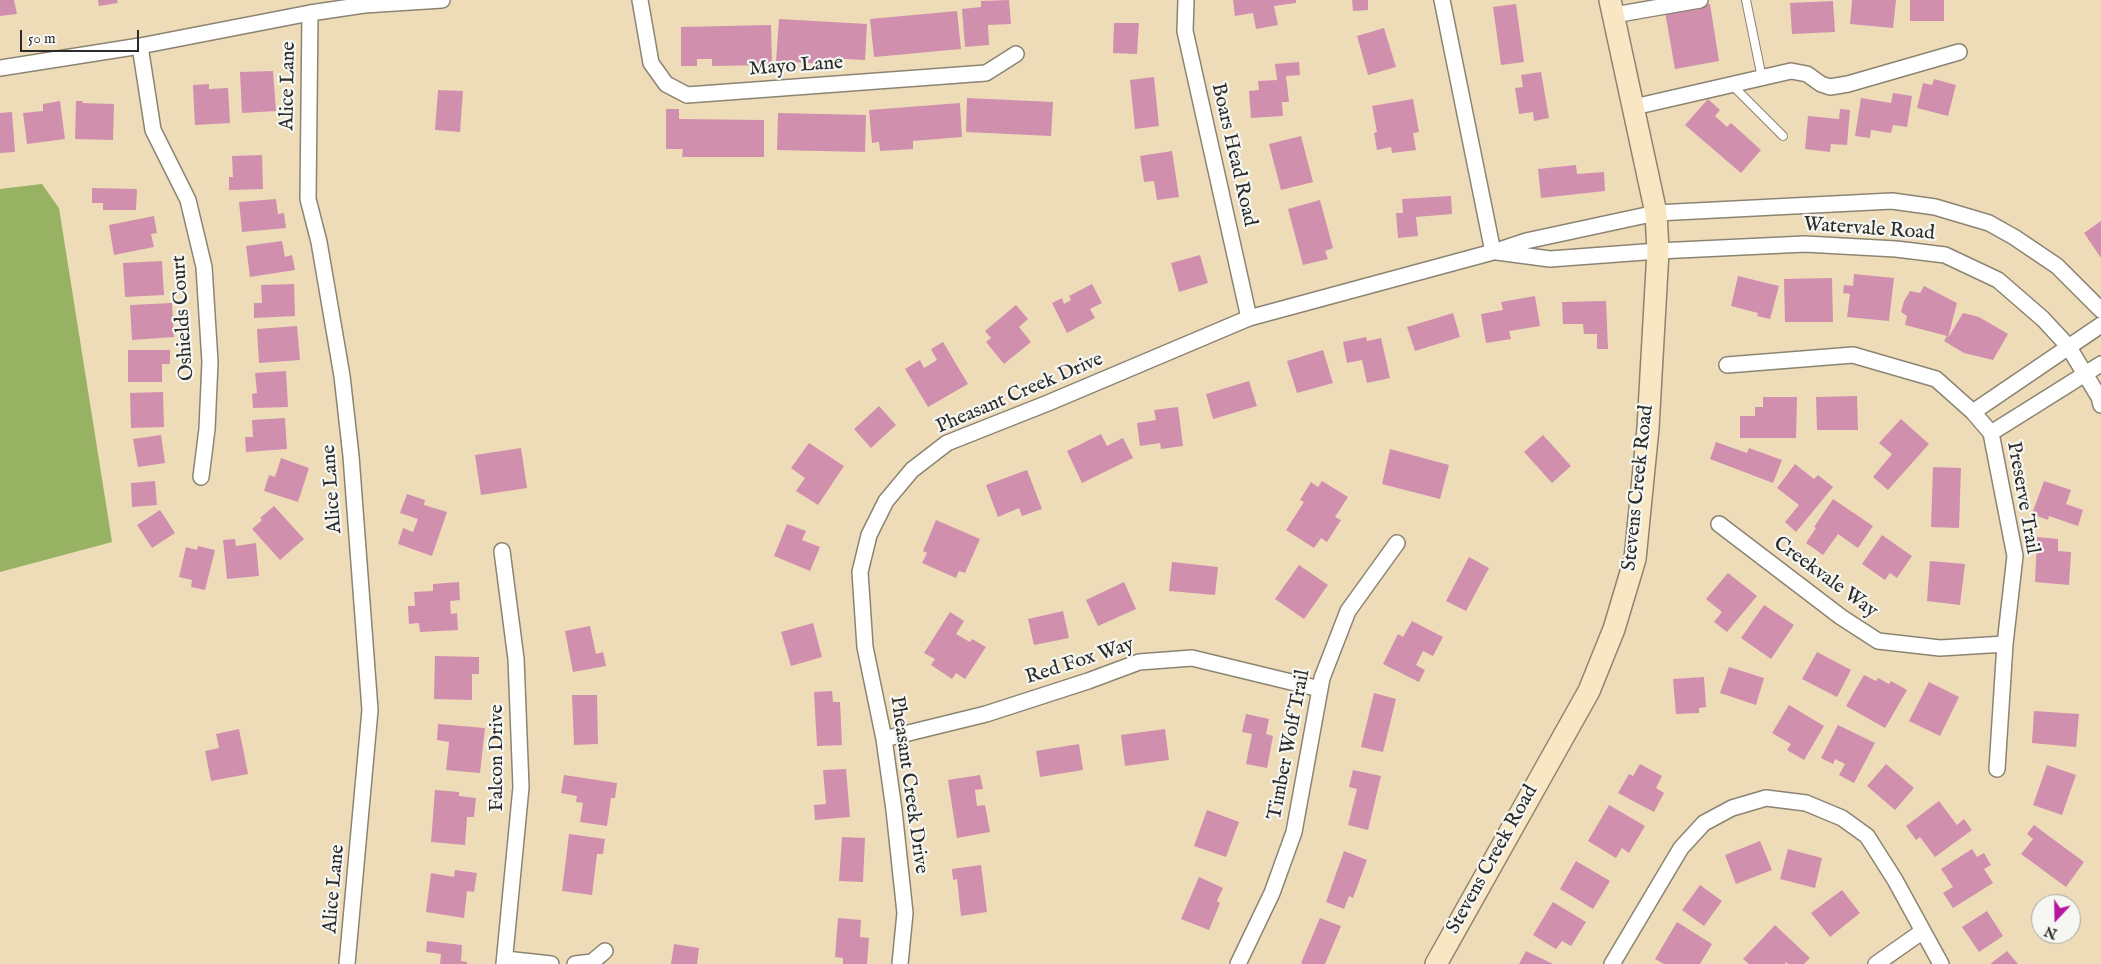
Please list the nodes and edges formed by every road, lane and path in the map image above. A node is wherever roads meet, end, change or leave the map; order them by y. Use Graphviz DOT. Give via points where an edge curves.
graph roads {
  1 [pos="442,0"];
  2 [pos="640,0"];
  3 [pos="1186,0"];
  4 [pos="1442,0"];
  5 [pos="1700,0"];
  6 [pos="1746,0"];
  7 [pos="363,3"];
  8 [pos="1612,8"];
  9 [pos="310,12"];
  10 [pos="140,46"];
  11 [pos="1959,52"];
  12 [pos="1016,54"];
  13 [pos="0,68"];
  14 [pos="1762,78"];
  15 [pos="1732,85"];
  16 [pos="1634,106"];
  17 [pos="1783,136"];
  18 [pos="1656,213"];
  19 [pos="1578,229"];
  20 [pos="1658,251"];
  21 [pos="1493,252"];
  22 [pos="1582,256"];
  23 [pos="2101,310"];
  24 [pos="1249,318"];
  25 [pos="2101,325"];
  26 [pos="2068,346"];
  27 [pos="2101,364"];
  28 [pos="1727,365"];
  29 [pos="2085,374"];
  30 [pos="2101,405"];
  31 [pos="1974,412"];
  32 [pos="1991,433"];
  33 [pos="201,476"];
  34 [pos="1720,524"];
  35 [pos="1397,543"];
  36 [pos="502,552"];
  37 [pos="2005,644"];
  38 [pos="1320,689"];
  39 [pos="884,738"];
  40 [pos="1997,769"];
  41 [pos="1923,931"];
  42 [pos="605,951"];
  43 [pos="504,961"];
  44 [pos="347,964"];
  45 [pos="551,964"];
  46 [pos="575,964"];
  47 [pos="900,964"];
  48 [pos="1238,964"];
  49 [pos="1436,964"];
  50 [pos="1612,964"];
  51 [pos="1876,964"];
  52 [pos="1941,964"];
  1 -- 7 [label="street"];
  2 -- 12 [label="street, Mayo Lane" via="651,63 666,84 687,95 986,73"];
  3 -- 24 [label="street, Boars Head Road" via="1185,31"];
  4 -- 21 [label="street"];
  5 -- 8 [label="street"];
  6 -- 14 [label="lane"];
  7 -- 9 [label="street"];
  8 -- 16 [label="street, Stevens Creek Road"];
  9 -- 10 [label="street"];
  9 -- 44 [label="street, Alice Lane" via="308,199 319,242 342,376 370,710"];
  10 -- 13 [label="street"];
  10 -- 33 [label="street, Oshields Court" via="152,130 188,200 204,267 210,362"];
  11 -- 14 [label="street" via="1830,87 1807,74 1791,71"];
  14 -- 15 [label="street"];
  15 -- 16 [label="street"];
  15 -- 17 [label="lane"];
  16 -- 18 [label="street, Stevens Creek Road"];
  18 -- 19 [label="street, Pheasant Creek Drive"];
  18 -- 20 [label="street, Stevens Creek Road"];
  18 -- 23 [label="street, Watervale Road" via="1892,201 1935,207 1989,224 2014,237 2057,266"];
  19 -- 21 [label="street, Pheasant Creek Drive"];
  19 -- 22 [label="street"];
  20 -- 22 [label="street, Pheasant Creek Drive"];
  20 -- 26 [label="street, Watervale Road" via="1805,244 1945,255 1998,280"];
  20 -- 49 [label="street, Stevens Creek Road" via="1648,428 1635,559 1617,620 1588,691"];
  21 -- 22 [label="street, Pheasant Creek Drive" via="1550,259"];
  21 -- 24 [label="street, Pheasant Creek Drive"];
  24 -- 39 [label="street, Pheasant Creek Drive" via="948,442 912,470 886,501 869,535 860,572 865,647"];
  25 -- 26 [label="street"];
  26 -- 29 [label="street, Watervale Road"];
  26 -- 31 [label="street"];
  27 -- 29 [label="street"];
  28 -- 31 [label="street, Preserve Trail" via="1853,355 1936,379"];
  29 -- 30 [label="street, Watervale Road"];
  29 -- 32 [label="street"];
  31 -- 32 [label="street, Preserve Trail"];
  32 -- 37 [label="street, Preserve Trail" via="2015,556"];
  34 -- 37 [label="street, Creekvale Way" via="1841,617 1878,641 1940,648"];
  35 -- 38 [label="street, Timber Wolf Trail" via="1348,611"];
  36 -- 43 [label="street, Falcon Drive" via="516,659 522,787"];
  37 -- 40 [label="street, Preserve Trail"];
  38 -- 39 [label="street, Red Fox Way" via="1192,658 1139,662 986,714"];
  38 -- 48 [label="street, Timber Wolf Trail" via="1294,832 1272,893"];
  39 -- 47 [label="street, Pheasant Creek Drive" via="905,914"];
  41 -- 50 [label="street" via="1867,836 1842,818 1806,804 1766,798 1732,808 1704,823 1681,848"];
  41 -- 51 [label="street"];
  41 -- 52 [label="street"];
  42 -- 46 [label="street" via="592,962"];
  43 -- 45 [label="street"];
}
